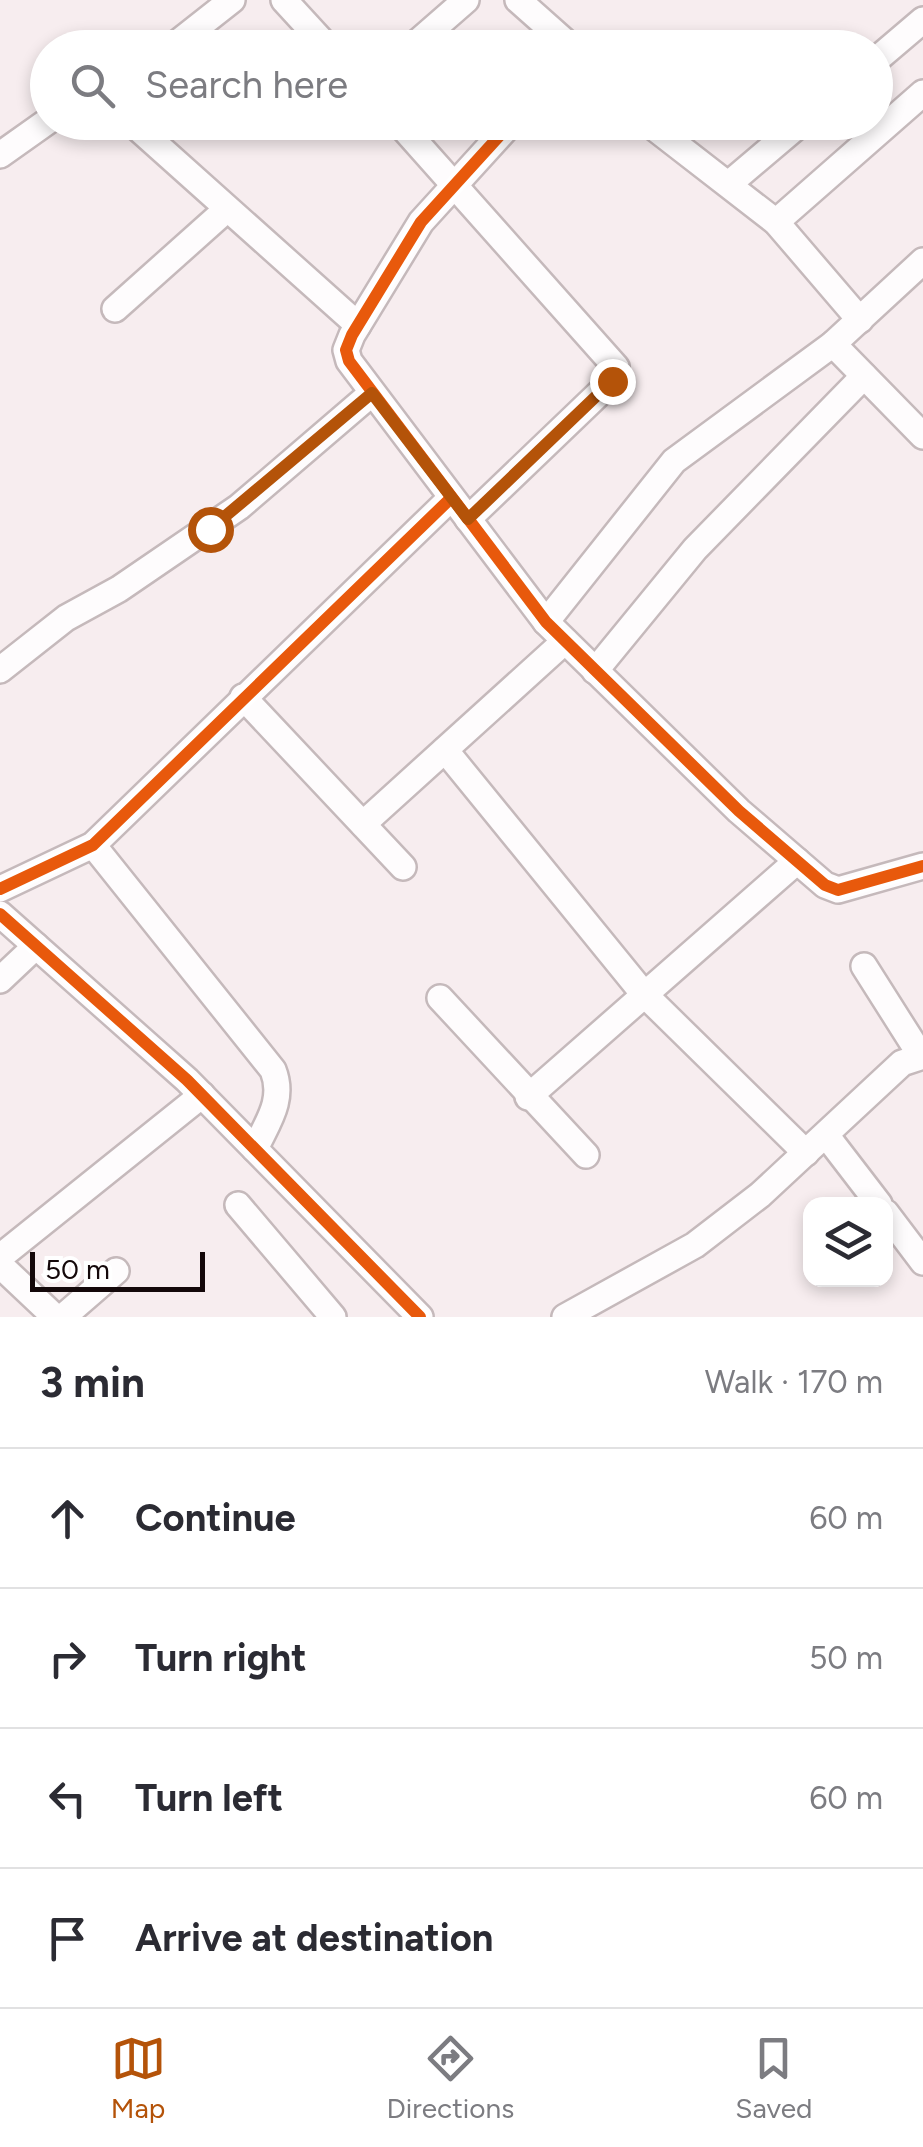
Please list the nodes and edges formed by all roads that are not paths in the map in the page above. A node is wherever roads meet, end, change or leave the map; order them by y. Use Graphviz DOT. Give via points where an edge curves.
graph roads {
  1 [pos="232,0"];
  2 [pos="284,0"];
  3 [pos="466,0"];
  4 [pos="518,0"];
  5 [pos="923,20"];
  6 [pos="194,30"];
  7 [pos="312,30"];
  8 [pos="432,30"];
  9 [pos="552,30"];
  10 [pos="893,46"];
  11 [pos="923,93"];
  12 [pos="893,119"];
  13 [pos="30,134"];
  14 [pos="151,140"];
  15 [pos="415,140"];
  16 [pos="495,140"];
  17 [pos="671,140"];
  18 [pos="781,140"];
  19 [pos="869,140"];
  20 [pos="0,155"];
  21 [pos="456,183"];
  22 [pos="730,183"];
  23 [pos="227,209"];
  24 [pos="776,222"];
  25 [pos="923,261"];
  26 [pos="911,287"];
  27 [pos="115,309"];
  28 [pos="860,320"];
  29 [pos="358,325"];
  30 [pos="833,344"];
  31 [pos="864,376"];
  32 [pos="372,393"];
  33 [pos="923,436"];
  34 [pos="451,498"];
  35 [pos="468,519"];
  36 [pos="546,622"];
  37 [pos="566,641"];
  38 [pos="0,670"];
  39 [pos="595,670"];
  40 [pos="242,697"];
  41 [pos="445,750"];
  42 [pos="363,824"];
  43 [pos="94,845"];
  44 [pos="797,861"];
  45 [pos="923,866"];
  46 [pos="404,867"];
  47 [pos="0,889"];
  48 [pos="0,914"];
  49 [pos="36,946"];
  50 [pos="864,966"];
  51 [pos="0,980"];
  52 [pos="643,993"];
  53 [pos="440,998"];
  54 [pos="922,1056"];
  55 [pos="202,1095"];
  56 [pos="528,1096"];
  57 [pos="826,1135"];
  58 [pos="254,1150"];
  59 [pos="806,1153"];
  60 [pos="586,1155"];
  61 [pos="874,1197"];
  62 [pos="238,1206"];
  63 [pos="893,1222"];
  64 [pos="0,1257"];
  65 [pos="923,1262"];
  66 [pos="0,1265"];
  67 [pos="116,1271"];
  68 [pos="59,1317"];
  69 [pos="333,1317"];
  70 [pos="420,1317"];
  71 [pos="565,1317"];
  1 -- 6 [label="street"];
  2 -- 7 [label="street"];
  3 -- 8 [label="street"];
  4 -- 9 [label="street"];
  5 -- 10 [label="street"];
  11 -- 12 [label="street"];
  13 -- 20 [label="street"];
  14 -- 23 [label="street"];
  15 -- 21 [label="street"];
  16 -- 21 [label="street"];
  17 -- 22 [label="street"];
  18 -- 22 [label="street"];
  19 -- 24 [label="street"];
  21 -- 29 [label="street" via="421,222"];
  21 -- 35 [label="street" via="617,374"];
  22 -- 24 [label="street"];
  23 -- 27 [label="street"];
  23 -- 29 [label="street"];
  24 -- 28 [label="street"];
  25 -- 26 [label="street"];
  26 -- 28 [label="street"];
  28 -- 30 [label="street"];
  29 -- 32 [label="street" via="346,350"];
  30 -- 31 [label="street"];
  30 -- 36 [label="street" via="667,468"];
  31 -- 33 [label="street"];
  31 -- 39 [label="street" via="695,549"];
  32 -- 34 [label="street"];
  32 -- 38 [label="street" via="239,507 120,590 66,618"];
  34 -- 35 [label="street"];
  34 -- 40 [label="street"];
  35 -- 36 [label="street"];
  36 -- 37 [label="street"];
  37 -- 39 [label="street"];
  37 -- 41 [label="street"];
  39 -- 44 [label="street"];
  40 -- 42 [label="street"];
  40 -- 43 [label="street"];
  41 -- 42 [label="street"];
  41 -- 52 [label="street"];
  42 -- 46 [label="street"];
  43 -- 47 [label="street"];
  43 -- 58 [label="street" via="274,1070 278,1100"];
  44 -- 45 [label="street" via="838,890"];
  44 -- 52 [label="street"];
  48 -- 49 [label="street"];
  49 -- 51 [label="street"];
  49 -- 55 [label="street"];
  50 -- 54 [label="street"];
  52 -- 56 [label="street"];
  52 -- 59 [label="street"];
  53 -- 56 [label="street"];
  54 -- 57 [label="street" via="902,1063"];
  55 -- 58 [label="street"];
  55 -- 64 [label="street"];
  56 -- 60 [label="street"];
  57 -- 59 [label="street"];
  57 -- 61 [label="street"];
  58 -- 70 [label="street"];
  59 -- 71 [label="street" via="695,1245"];
  62 -- 69 [label="street"];
  63 -- 65 [label="street"];
  66 -- 68 [label="street"];
  67 -- 68 [label="street"];
}
